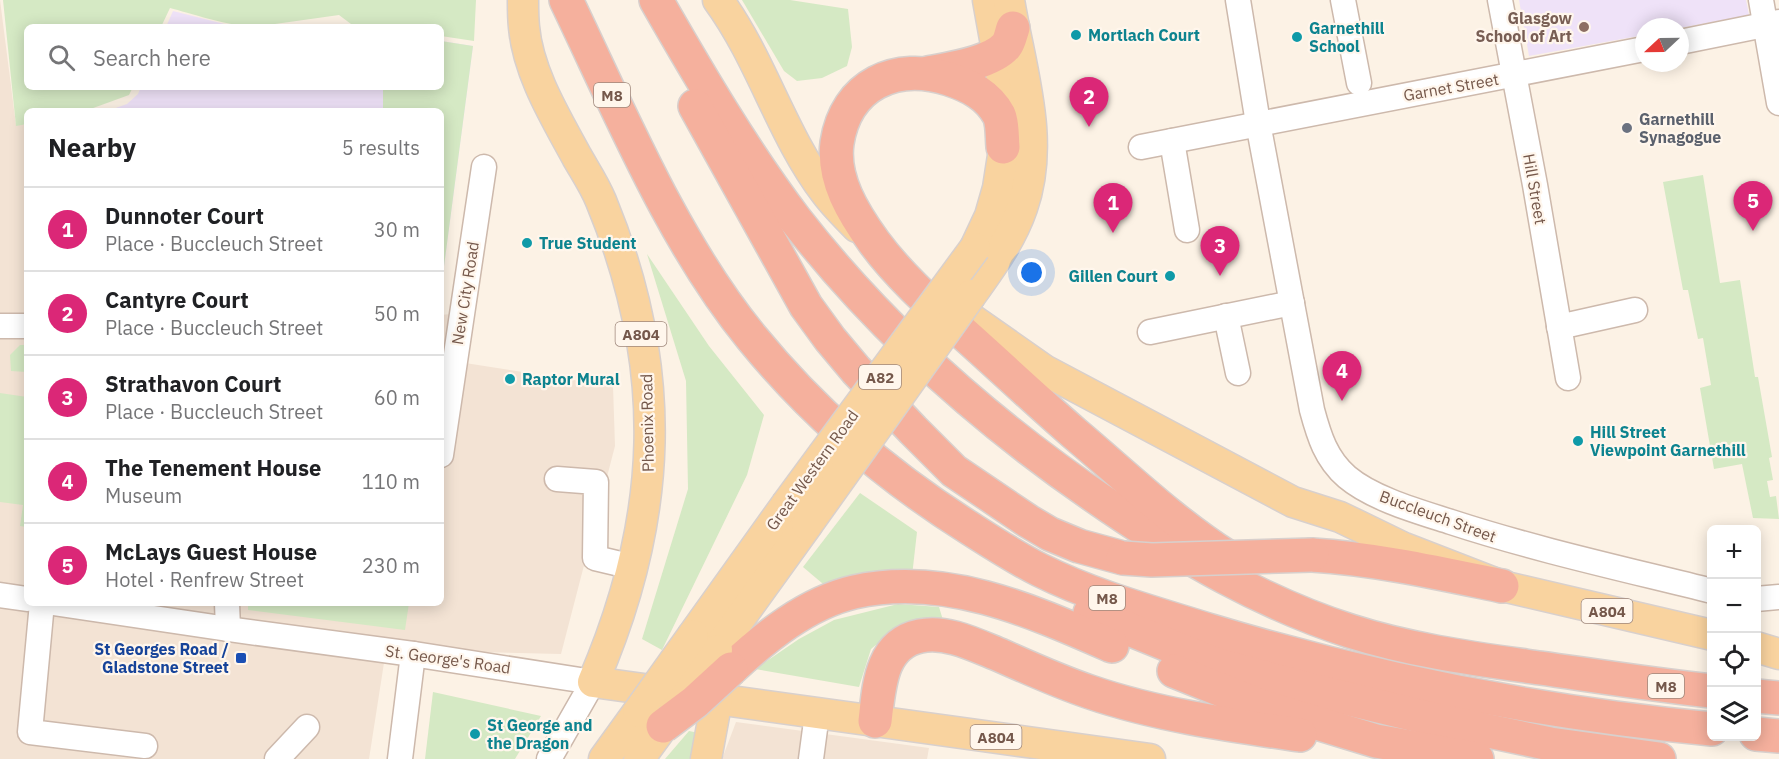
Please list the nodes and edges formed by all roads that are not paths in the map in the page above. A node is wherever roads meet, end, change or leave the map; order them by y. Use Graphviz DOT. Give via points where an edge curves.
graph roads {
  1 [pos="523,0"];
  2 [pos="545,0"];
  3 [pos="566,0"];
  4 [pos="642,0"];
  5 [pos="656,0"];
  6 [pos="718,0"];
  7 [pos="988,0"];
  8 [pos="1238,0"];
  9 [pos="1343,0"];
  10 [pos="1500,0"];
  11 [pos="1761,0"];
  12 [pos="1772,23"];
  13 [pos="1006,35"];
  14 [pos="1689,40"];
  15 [pos="675,49"];
  16 [pos="1635,51"];
  17 [pos="928,73"];
  18 [pos="1514,76"];
  19 [pos="1359,82"];
  20 [pos="1779,103"];
  21 [pos="1258,123"];
  22 [pos="1172,141"];
  23 [pos="1003,147"];
  24 [pos="1142,147"];
  25 [pos="484,167"];
  26 [pos="1187,231"];
  27 [pos="875,243"];
  28 [pos="985,254"];
  29 [pos="452,297"];
  30 [pos="1292,303"];
  31 [pos="1635,310"];
  32 [pos="1226,316"];
  33 [pos="0,326"];
  34 [pos="24,326"];
  35 [pos="1559,327"];
  36 [pos="1150,332"];
  37 [pos="1238,373"];
  38 [pos="1568,378"];
  39 [pos="444,412"];
  40 [pos="557,479"];
  41 [pos="633,567"];
  42 [pos="1502,586"];
  43 [pos="1707,590"];
  44 [pos="0,595"];
  45 [pos="1779,597"];
  46 [pos="24,599"];
  47 [pos="1761,599"];
  48 [pos="42,606"];
  49 [pos="74,606"];
  50 [pos="227,606"];
  51 [pos="228,629"];
  52 [pos="1707,634"];
  53 [pos="1761,649"];
  54 [pos="714,651"];
  55 [pos="413,654"];
  56 [pos="1779,654"];
  57 [pos="1620,680"];
  58 [pos="593,682"];
  59 [pos="1707,690"];
  60 [pos="1761,696"];
  61 [pos="1779,698"];
  62 [pos="717,699"];
  63 [pos="830,716"];
  64 [pos="651,719"];
  65 [pos="874,721"];
  66 [pos="307,727"];
  67 [pos="1707,729"];
  68 [pos="1761,734"];
  69 [pos="1779,736"];
  70 [pos="1376,741"];
  71 [pos="145,746"];
  72 [pos="1085,754"];
  73 [pos="277,759"];
  74 [pos="400,759"];
  75 [pos="549,759"];
  76 [pos="604,759"];
  77 [pos="639,759"];
  78 [pos="706,759"];
  79 [pos="811,759"];
  80 [pos="1150,759"];
  81 [pos="1477,759"];
  82 [pos="1659,759"];
  1 -- 41 [label="main road, Phoenix Road / A804" via="531,61 601,200 641,334 649,386 650,444 647,495"];
  2 -- 82 [label="highway" via="635,192 690,286 721,329 800,419 842,459 875,487 963,547 1069,605 1215,664 1432,719 1550,744"];
  3 -- 67 [label="highway, M8" via="692,250 752,338 808,400 859,448 913,491 985,538 1039,570 1081,588 1285,653 1455,692"];
  4 -- 15 [label="highway"];
  5 -- 15 [label="highway, M8"];
  6 -- 27 [label="main road, A804" via="748,47 809,168 841,211"];
  7 -- 13 [label="main road, A82"];
  8 -- 21 [label="street, Buccleuch Street"];
  9 -- 19 [label="street"];
  10 -- 18 [label="street, Hill Street"];
  11 -- 12 [label="street"];
  12 -- 14 [label="street"];
  12 -- 20 [label="street"];
  13 -- 17 [label="highway" via="967,65"];
  13 -- 23 [label="main road, Great Western Road / A82" via="1009,117"];
  13 -- 28 [label="main road, Great Western Road / A82" via="1031,123 1031,169 1014,227"];
  15 -- 42 [label="highway, bridge" via="741,191 806,306 830,339 954,471 1050,534 1123,558 1346,557"];
  15 -- 57 [label="highway, M8" via="790,211 870,304 916,351 1001,426 1146,531 1264,598 1347,630 1466,658"];
  16 -- 18 [label="street, Garnet Street"];
  17 -- 23 [label="highway" via="969,86 988,99 1000,118"];
  17 -- 27 [label="highway" via="896,74 875,83 850,107 840,130 838,176"];
  18 -- 21 [label="street, Garnet Street"];
  18 -- 35 [label="street, Hill Street"];
  21 -- 22 [label="street"];
  21 -- 30 [label="street, Buccleuch Street"];
  22 -- 24 [label="street"];
  22 -- 26 [label="street"];
  23 -- 28 [label="main road, Great Western Road / A82"];
  25 -- 29 [label="street, New City Road"];
  27 -- 42 [label="main road, A804" via="953,307 1044,370 1293,502"];
  27 -- 57 [label="highway" via="920,293 1022,388 1171,518 1240,565 1363,615"];
  28 -- 54 [label="main road, Great Western Road / A82, bridge" via="797,515"];
  29 -- 39 [label="street, New City Road"];
  30 -- 32 [label="street"];
  30 -- 43 [label="street, Buccleuch Street" via="1318,433 1330,458 1355,483 1412,510 1521,544"];
  31 -- 35 [label="street"];
  32 -- 36 [label="street"];
  32 -- 37 [label="street"];
  33 -- 34 [label="street"];
  35 -- 38 [label="street, Hill Street"];
  40 -- 41 [label="street" via="596,482 595,558"];
  41 -- 58 [label="main road, Phoenix Road / A804" via="614,631"];
  42 -- 52 [label="main road, A804"];
  44 -- 46 [label="street"];
  45 -- 47 [label="street"];
  48 -- 71 [label="street" via="30,732"];
  49 -- 51 [label="street, St. George's Road"];
  50 -- 51 [label="street"];
  51 -- 55 [label="street, St. George's Road"];
  53 -- 56 [label="main road"];
  54 -- 64 [label="main road, Great Western Road / A82, bridge"];
  54 -- 64 [label="highway, bridge" via="695,702"];
  54 -- 70 [label="highway" via="758,644 799,616 853,592 923,586 964,591 1005,602 1261,706"];
  55 -- 58 [label="street, St. George's Road"];
  55 -- 74 [label="street"];
  57 -- 59 [label="highway, M8"];
  58 -- 62 [label="main road, St. George's Road / A804"];
  58 -- 75 [label="street"];
  60 -- 61 [label="highway"];
  62 -- 63 [label="main road, St. George's Road / A804"];
  62 -- 78 [label="main road"];
  63 -- 65 [label="main road, A804"];
  63 -- 79 [label="street"];
  64 -- 76 [label="main road, Great Western Road / A82"];
  64 -- 77 [label="main road, Great Western Road / A82"];
  65 -- 70 [label="highway" via="888,658 905,641 934,634 987,650 1091,693 1142,706 1334,740"];
  65 -- 72 [label="main road, A804"];
  66 -- 73 [label="street"];
  68 -- 69 [label="highway"];
  70 -- 81 [label="highway"];
  72 -- 80 [label="main road, A804"];
}
